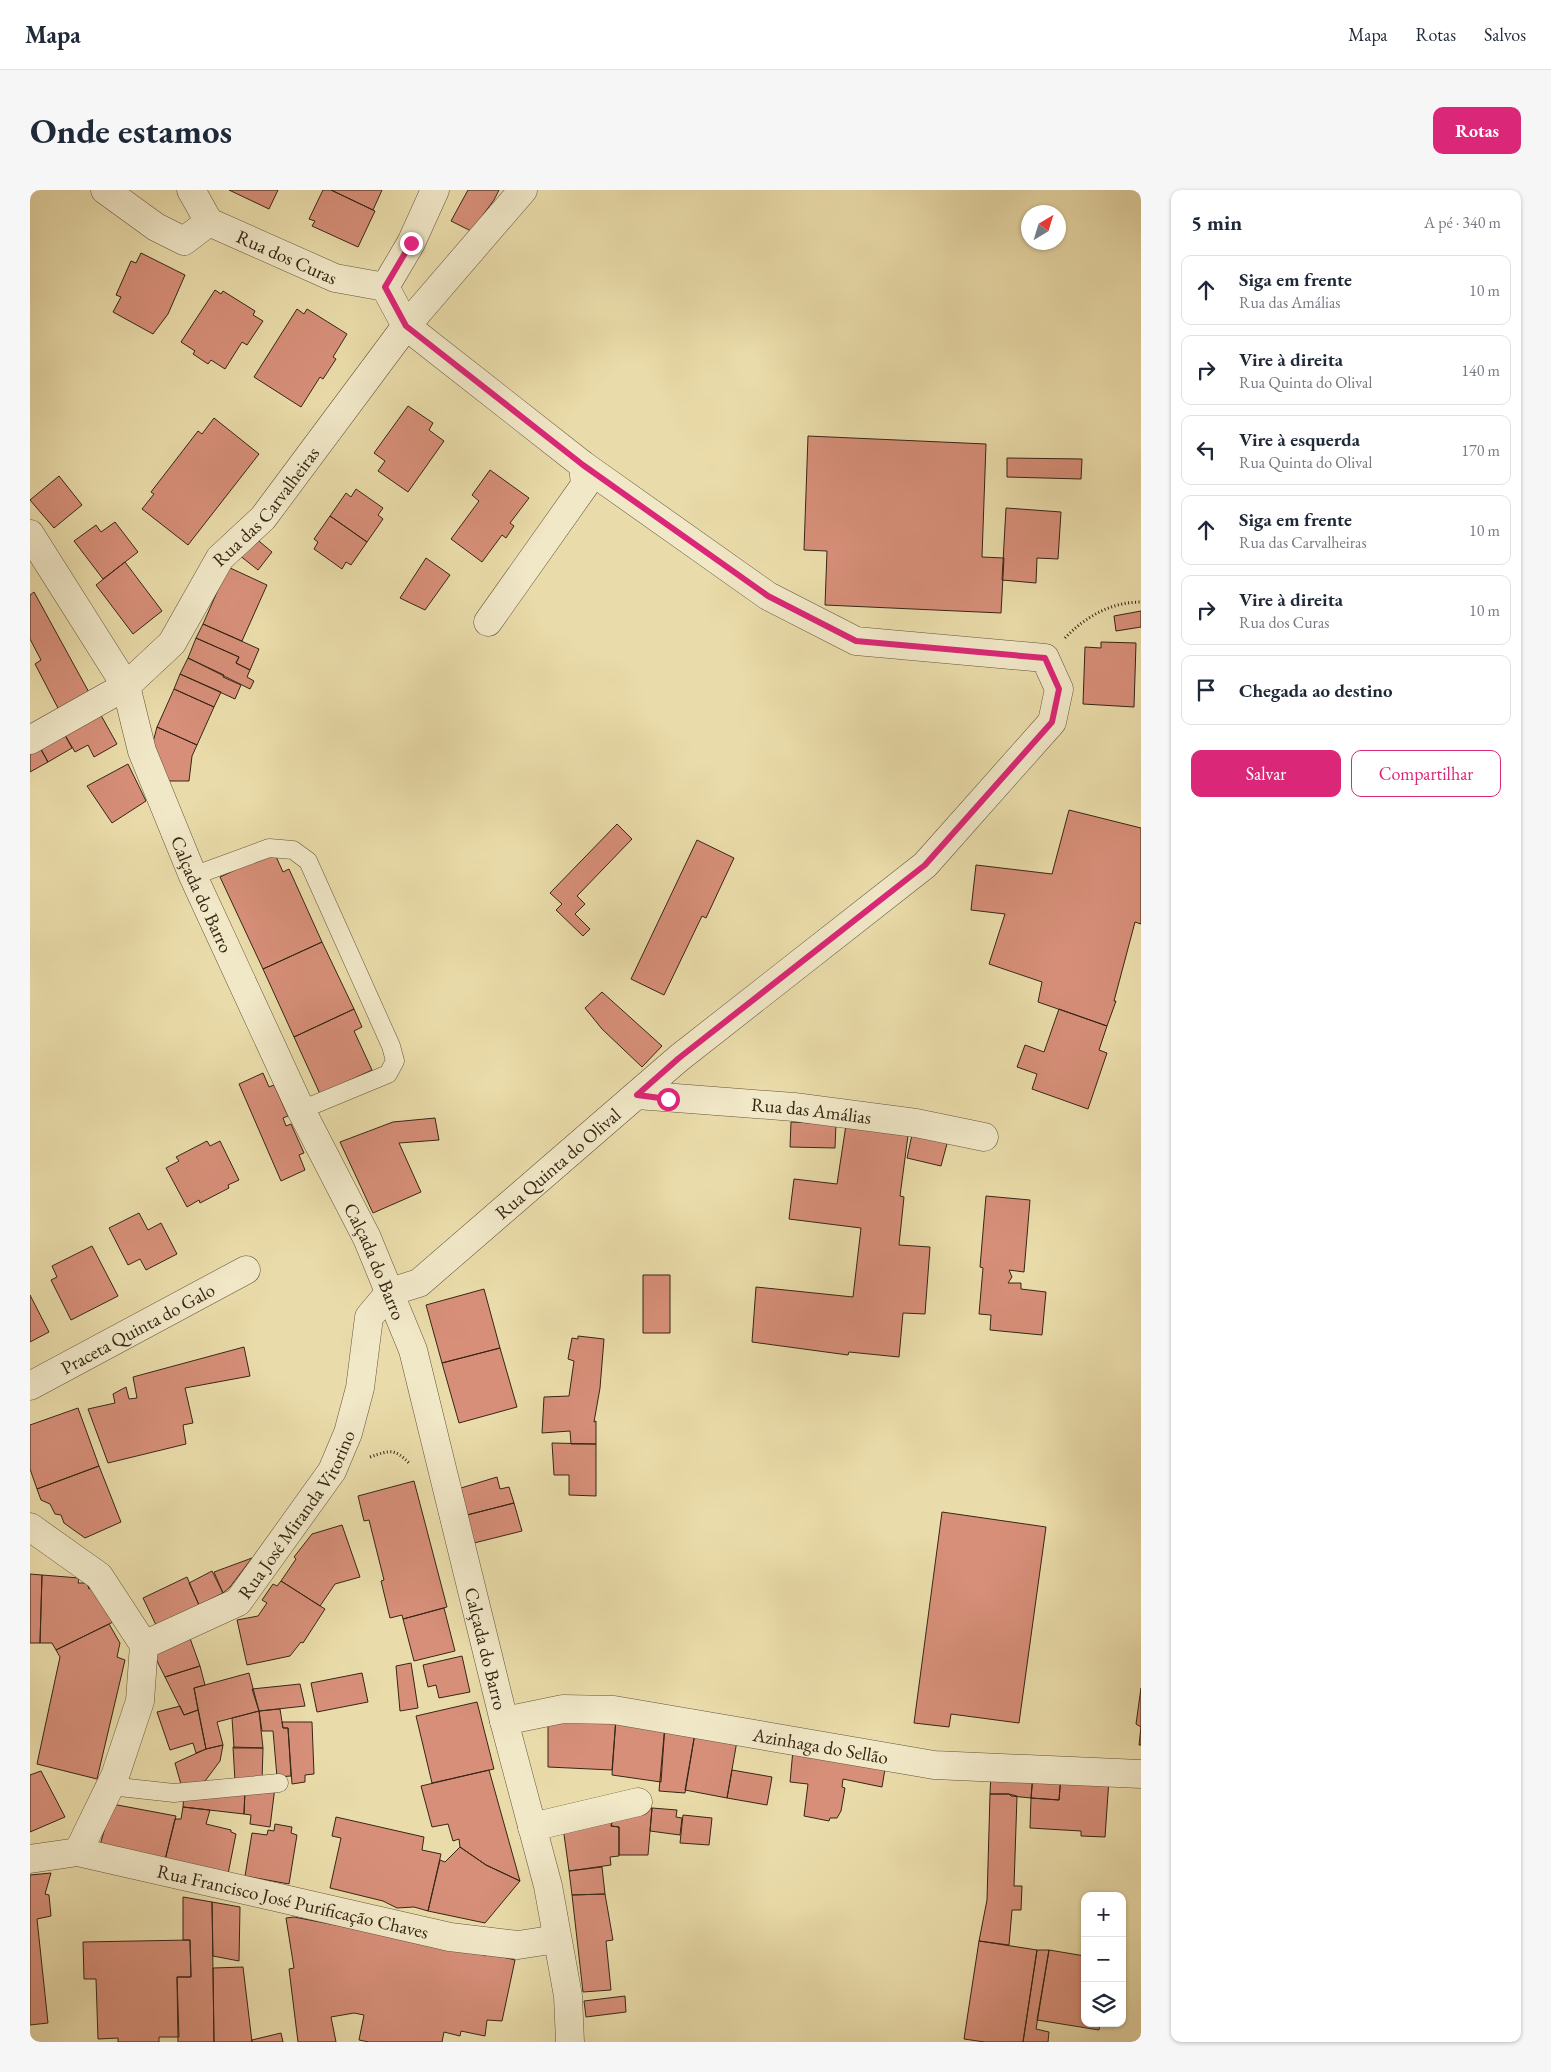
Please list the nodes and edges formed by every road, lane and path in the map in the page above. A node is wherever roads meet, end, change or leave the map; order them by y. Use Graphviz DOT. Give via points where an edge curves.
graph roads {
  1 [pos="105,190"];
  2 [pos="191,190"];
  3 [pos="435,190"];
  4 [pos="524,190"];
  5 [pos="208,222"];
  6 [pos="385,287"];
  7 [pos="406,326"];
  8 [pos="583,465"];
  9 [pos="30,534"];
  10 [pos="1141,602"];
  11 [pos="488,622"];
  12 [pos="1045,658"];
  13 [pos="126,686"];
  14 [pos="30,740"];
  15 [pos="193,876"];
  16 [pos="637,1095"];
  17 [pos="301,1110"];
  18 [pos="984,1137"];
  19 [pos="246,1270"];
  20 [pos="390,1292"];
  21 [pos="30,1386"];
  22 [pos="412,1466"];
  23 [pos="332,1471"];
  24 [pos="30,1527"];
  25 [pos="144,1645"];
  26 [pos="504,1721"];
  27 [pos="1141,1774"];
  28 [pos="279,1783"];
  29 [pos="110,1786"];
  30 [pos="638,1802"];
  31 [pos="532,1827"];
  32 [pos="78,1852"];
  33 [pos="30,1859"];
  34 [pos="557,1939"];
  35 [pos="570,2042"];
  1 -- 5 [label="street" via="156,227 184,241"];
  2 -- 5 [label="street"];
  3 -- 6 [label="street" via="411,243"];
  4 -- 7 [label="street, Rua das Carvalheiras"];
  5 -- 6 [label="street, Rua dos Curas" via="335,278"];
  6 -- 7 [label="street"];
  7 -- 8 [label="street"];
  7 -- 13 [label="street, Rua das Carvalheiras" via="263,518 220,558 172,643"];
  8 -- 11 [label="street" via="586,485"];
  8 -- 12 [label="street" via="768,596 856,641"];
  9 -- 13 [label="street, Calçada do Barro"];
  10 -- 12 [label="path" via="1122,602 1081,621"];
  12 -- 16 [label="street, Rua Quinta do Olival" via="1059,689 1052,722 925,865 679,1058"];
  13 -- 14 [label="street, Rua das Carvalheiras"];
  13 -- 15 [label="street, Calçada do Barro" via="142,750"];
  15 -- 17 [label="street, Calçada do Barro"];
  15 -- 17 [label="lane" via="269,848 293,850 308,861 395,1061 388,1074"];
  16 -- 18 [label="street, Rua das Amálias" via="794,1107 916,1123"];
  16 -- 20 [label="street, Rua Quinta do Olival" via="419,1282"];
  17 -- 20 [label="street, Calçada do Barro" via="367,1238"];
  19 -- 21 [label="street, Praceta Quinta do Galo"];
  20 -- 23 [label="street, Rua José Miranda Vitorino" via="369,1317 360,1388 348,1433"];
  20 -- 26 [label="street, Calçada do Barro" via="413,1350"];
  22 -- 23 [label="path" via="399,1453 388,1451"];
  23 -- 25 [label="street, Rua José Miranda Vitorino" via="238,1602"];
  24 -- 25 [label="street" via="99,1576"];
  25 -- 29 [label="street" via="140,1701"];
  26 -- 27 [label="street, Azinhaga do Sellão" via="564,1709 614,1710 934,1765"];
  26 -- 31 [label="street, Calçada do Barro"];
  28 -- 29 [label="lane" via="174,1793"];
  29 -- 32 [label="street"];
  30 -- 31 [label="street"];
  31 -- 34 [label="street, Calçada do Barro" via="548,1886"];
  32 -- 33 [label="street, Rua Francisco José Purificação Chaves"];
  32 -- 34 [label="street, Rua Francisco José Purificação Chaves" via="450,1937 518,1945"];
  34 -- 35 [label="street, Calçada do Barro" via="568,1996"];
}
